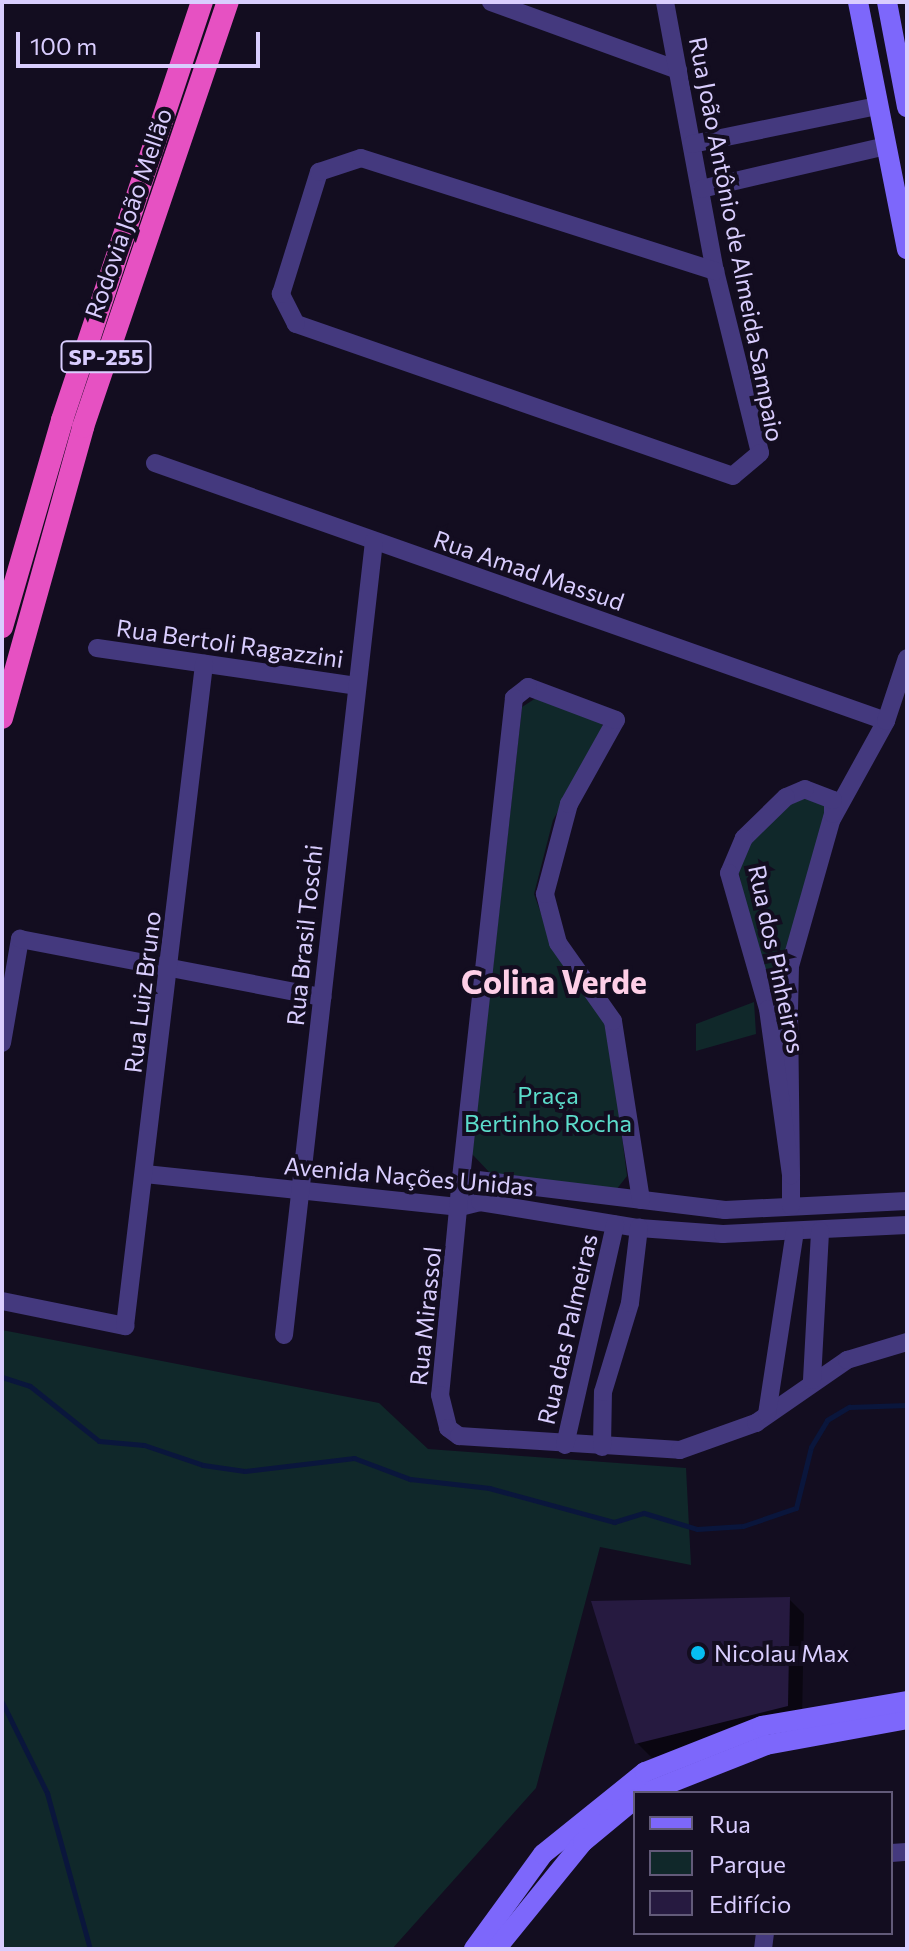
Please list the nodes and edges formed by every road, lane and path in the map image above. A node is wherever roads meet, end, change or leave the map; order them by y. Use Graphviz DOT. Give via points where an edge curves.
graph roads {
  1 [pos="202,2"];
  2 [pos="228,2"];
  3 [pos="491,2"];
  4 [pos="665,2"];
  5 [pos="858,2"];
  6 [pos="887,2"];
  7 [pos="678,70"];
  8 [pos="904,75"];
  9 [pos="872,81"];
  10 [pos="877,106"];
  11 [pos="907,107"];
  12 [pos="692,144"];
  13 [pos="886,146"];
  14 [pos="898,165"];
  15 [pos="701,189"];
  16 [pos="907,249"];
  17 [pos="715,271"];
  18 [pos="155,463"];
  19 [pos="374,541"];
  20 [pos="2,627"];
  21 [pos="97,648"];
  22 [pos="907,658"];
  23 [pos="204,664"];
  24 [pos="356,686"];
  25 [pos="2,718"];
  26 [pos="886,721"];
  27 [pos="832,819"];
  28 [pos="169,966"];
  29 [pos="322,997"];
  30 [pos="2,1043"];
  31 [pos="145,1174"];
  32 [pos="791,1175"];
  33 [pos="461,1178"];
  34 [pos="300,1191"];
  35 [pos="641,1200"];
  36 [pos="907,1201"];
  37 [pos="791,1206"];
  38 [pos="460,1207"];
  39 [pos="615,1225"];
  40 [pos="907,1225"];
  41 [pos="639,1228"];
  42 [pos="820,1231"];
  43 [pos="795,1232"];
  44 [pos="2,1301"];
  45 [pos="284,1335"];
  46 [pos="907,1342"];
  47 [pos="812,1380"];
  48 [pos="767,1414"];
  49 [pos="565,1445"];
  50 [pos="602,1447"];
  51 [pos="907,1701"];
  52 [pos="907,1719"];
  53 [pos="764,1735"];
  54 [pos="649,1791"];
  55 [pos="633,1801"];
  56 [pos="474,1949"];
  57 [pos="496,1949"];
  1 -- 20 [label="highway, Rodovia João Mellão / SP-255" via="62,420"];
  2 -- 25 [label="highway, Rodovia João Mellão / SP-255" via="83,427"];
  3 -- 7 [label="street"];
  4 -- 7 [label="street, Rua João Antônio de Almeida Sampaio"];
  5 -- 9 [label="main road"];
  6 -- 8 [label="main road"];
  7 -- 12 [label="street, Rua João Antônio de Almeida Sampaio"];
  8 -- 9 [label="street"];
  8 -- 11 [label="main road"];
  9 -- 10 [label="main road"];
  10 -- 12 [label="street"];
  10 -- 13 [label="main road"];
  12 -- 15 [label="street, Rua João Antônio de Almeida Sampaio"];
  13 -- 14 [label="main road"];
  13 -- 15 [label="street"];
  14 -- 16 [label="main road"];
  15 -- 17 [label="street, Rua João Antônio de Almeida Sampaio"];
  17 -- 17 [label="street, Rua João Antônio de Almeida Sampaio" via="361,158 319,172 281,294 296,324 733,476 760,453"];
  18 -- 19 [label="street, Rua Amad Massud"];
  19 -- 24 [label="street, Rua Brasil Toschi"];
  19 -- 26 [label="street, Rua Amad Massud"];
  21 -- 23 [label="street, Rua Bertoli Ragazzini"];
  22 -- 26 [label="street, Rua dos Pinheiros"];
  23 -- 24 [label="street, Rua Bertoli Ragazzini"];
  23 -- 28 [label="street, Rua Luiz Bruno"];
  24 -- 29 [label="street, Rua Brasil Toschi"];
  26 -- 27 [label="street, Rua dos Pinheiros"];
  27 -- 32 [label="street, Rua dos Pinheiros" via="790,966"];
  27 -- 32 [label="street, Rua dos Pinheiros" via="833,800 821,791 786,797 744,838 729,873 768,1009"];
  28 -- 29 [label="street"];
  28 -- 30 [label="street" via="20,939"];
  28 -- 31 [label="street, Rua Luiz Bruno"];
  29 -- 34 [label="street, Rua Brasil Toschi"];
  31 -- 34 [label="street, Avenida Nações Unidas"];
  31 -- 44 [label="street, Rua Luiz Bruno" via="125,1326"];
  32 -- 37 [label="street, Rua dos Pinheiros"];
  33 -- 35 [label="street, Avenida Nações Unidas"];
  33 -- 35 [label="street" via="514,698 528,687 616,720 569,804 545,894 558,943 613,1021"];
  33 -- 38 [label="street"];
  34 -- 38 [label="street, Avenida Nações Unidas"];
  34 -- 45 [label="street, Rua Brasil Toschi"];
  35 -- 37 [label="street, Avenida Nações Unidas" via="725,1210"];
  36 -- 37 [label="street, Avenida Nações Unidas"];
  38 -- 39 [label="street, Avenida Nações Unidas" via="480,1202"];
  38 -- 49 [label="street, Rua Mirassol" via="440,1395 448,1428 459,1436"];
  39 -- 41 [label="street, Avenida Nações Unidas"];
  39 -- 49 [label="street, Rua das Palmeiras"];
  40 -- 42 [label="street, Avenida Nações Unidas"];
  41 -- 43 [label="street, Avenida Nações Unidas"];
  41 -- 50 [label="street, Rua das Palmeiras" via="630,1303 603,1392"];
  42 -- 43 [label="street, Avenida Nações Unidas"];
  42 -- 47 [label="street"];
  43 -- 48 [label="street"];
  46 -- 47 [label="street" via="847,1360"];
  47 -- 48 [label="street"];
  48 -- 50 [label="street" via="680,1450"];
  49 -- 50 [label="street"];
  51 -- 53 [label="main road"];
  52 -- 53 [label="main road"];
  53 -- 54 [label="main road"];
  53 -- 56 [label="main road" via="699,1745 591,1810 543,1854"];
  55 -- 57 [label="main road" via="583,1842"];
}
